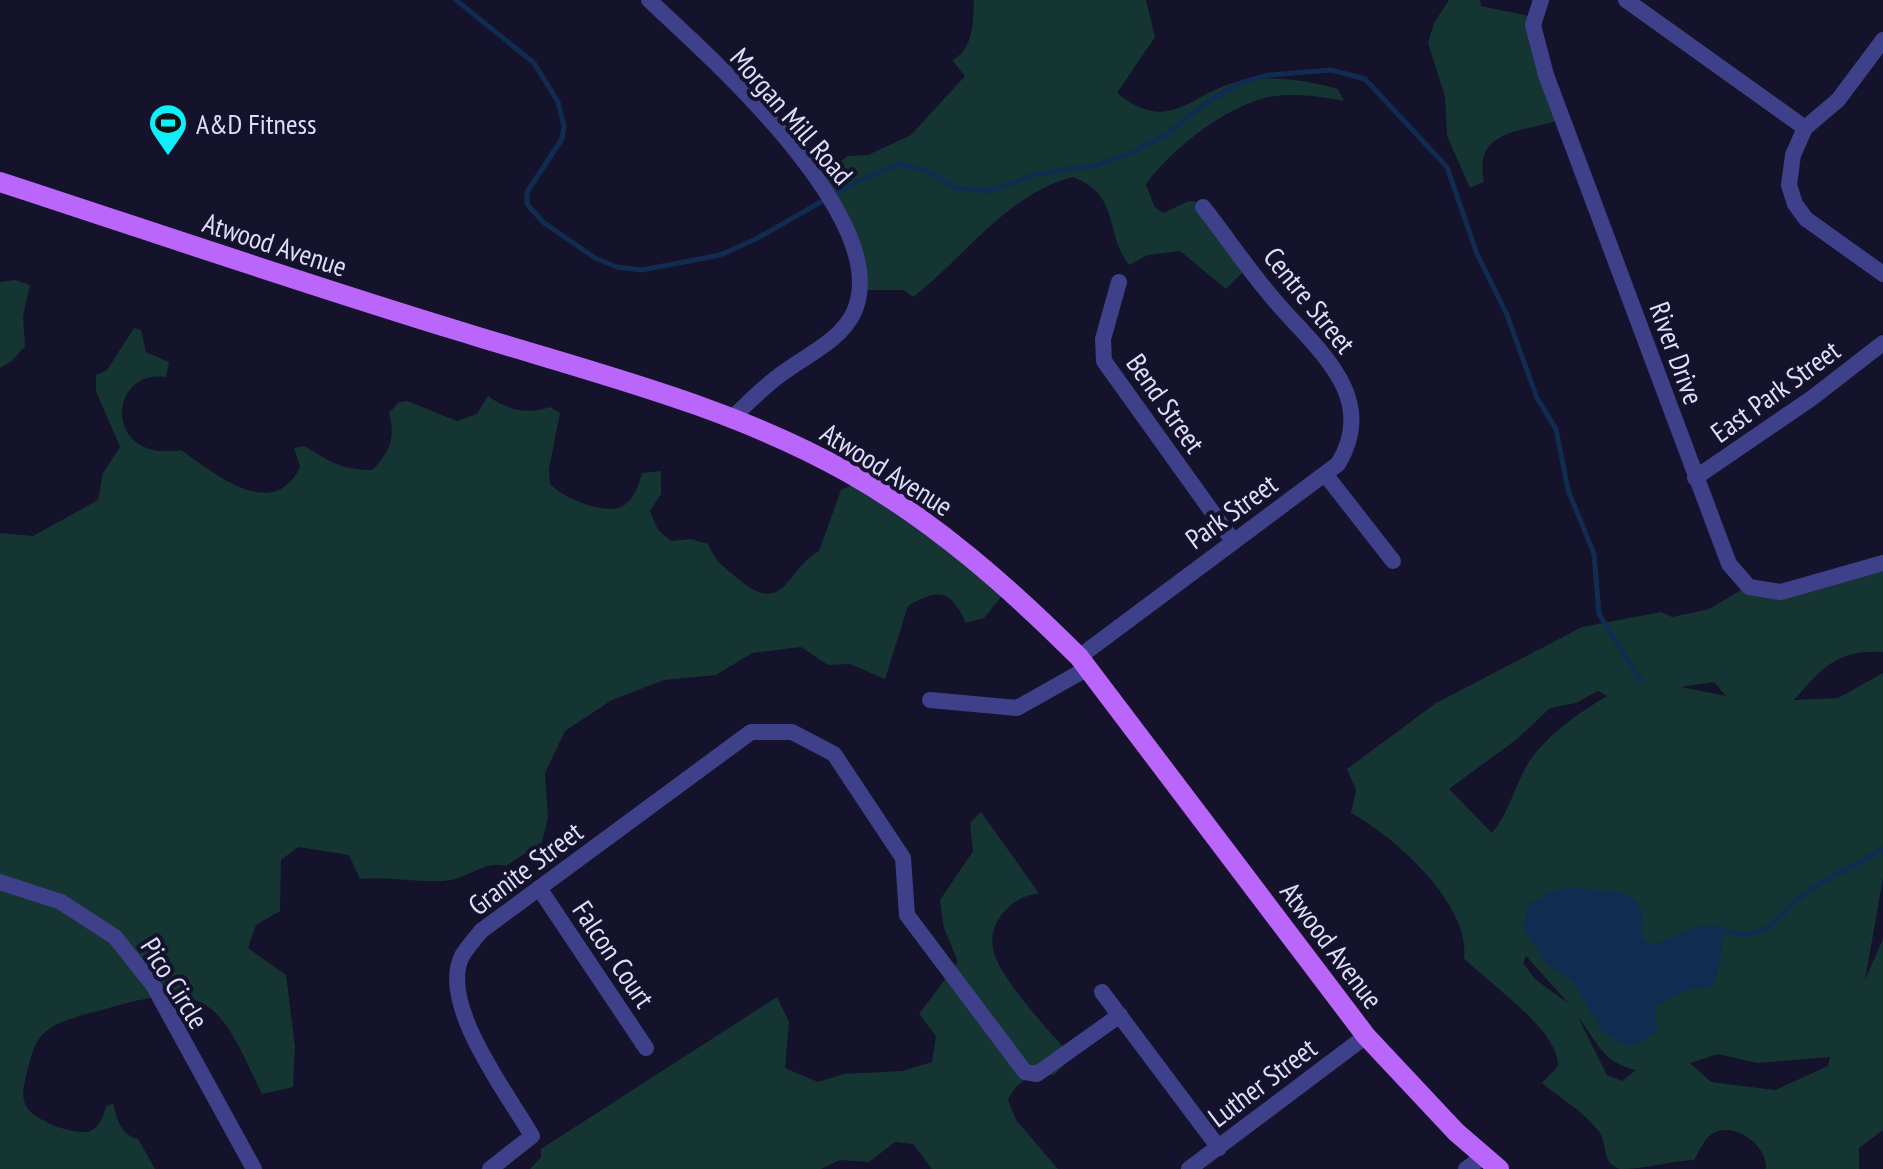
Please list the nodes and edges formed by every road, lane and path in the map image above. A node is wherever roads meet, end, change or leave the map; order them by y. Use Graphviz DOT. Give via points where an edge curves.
graph roads {
  1 [pos="649,0"];
  2 [pos="1541,0"];
  3 [pos="1626,0"];
  4 [pos="1883,40"];
  5 [pos="1805,128"];
  6 [pos="0,182"];
  7 [pos="1203,207"];
  8 [pos="1883,274"];
  9 [pos="1119,282"];
  10 [pos="1883,343"];
  11 [pos="730,420"];
  12 [pos="1325,474"];
  13 [pos="1695,478"];
  14 [pos="1233,541"];
  15 [pos="1393,561"];
  16 [pos="1883,563"];
  17 [pos="1084,662"];
  18 [pos="930,700"];
  19 [pos="0,882"];
  20 [pos="539,888"];
  21 [pos="1102,992"];
  22 [pos="1120,1015"];
  23 [pos="1366,1036"];
  24 [pos="646,1048"];
  25 [pos="1219,1148"];
  26 [pos="1491,1163"];
  27 [pos="254,1169"];
  28 [pos="490,1169"];
  29 [pos="1189,1169"];
  30 [pos="1466,1169"];
  1 -- 11 [label="street, Morgan Mill Road" via="805,162 846,223 856,251 858,293 848,321"];
  2 -- 13 [label="street, River Drive" via="1533,25 1546,75"];
  3 -- 5 [label="street"];
  4 -- 5 [label="street" via="1838,100"];
  5 -- 8 [label="street" via="1790,171 1795,204 1806,219"];
  6 -- 11 [label="main road, Atwood Avenue" via="306,284 667,395"];
  7 -- 12 [label="street, Centre Street" via="1271,297 1338,373 1354,426 1344,455"];
  9 -- 14 [label="street, Bend Street" via="1103,339 1104,361"];
  10 -- 13 [label="street, East Park Street"];
  11 -- 17 [label="main road, Atwood Avenue" via="809,453 939,532 1039,616"];
  12 -- 14 [label="street, Park Street"];
  12 -- 15 [label="street"];
  13 -- 16 [label="street, River Drive" via="1729,564 1749,587 1781,592"];
  14 -- 17 [label="street, Park Street"];
  17 -- 18 [label="street, Park Street" via="1017,708"];
  17 -- 23 [label="main road, Atwood Avenue"];
  19 -- 27 [label="street, Pico Circle" via="61,902 115,937 153,985"];
  20 -- 22 [label="street, Granite Street" via="751,732 792,732 834,754 903,858 907,915 1025,1072 1037,1074"];
  20 -- 24 [label="street, Falcon Court"];
  20 -- 28 [label="street, Granite Street" via="481,931 461,958 457,990 463,1017 532,1136"];
  21 -- 22 [label="street"];
  22 -- 25 [label="street"];
  23 -- 25 [label="street, Luther Street"];
  23 -- 26 [label="main road, Atwood Avenue"];
  25 -- 29 [label="street, Luther Street"];
  26 -- 30 [label="street"];
}
